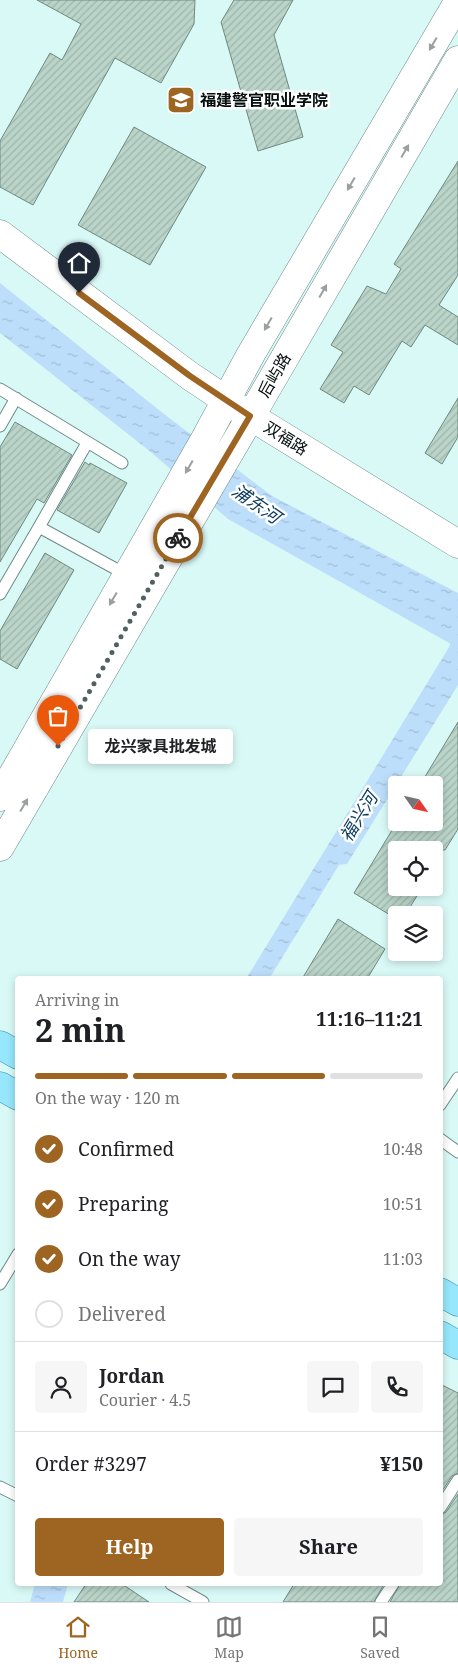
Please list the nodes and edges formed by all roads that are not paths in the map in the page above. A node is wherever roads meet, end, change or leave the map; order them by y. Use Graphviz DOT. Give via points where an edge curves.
graph roads {
  1 [pos="458,2"];
  2 [pos="458,60"];
  3 [pos="0,234"];
  4 [pos="0,389"];
  5 [pos="16,398"];
  6 [pos="226,400"];
  7 [pos="250,416"];
  8 [pos="0,426"];
  9 [pos="87,443"];
  10 [pos="122,463"];
  11 [pos="183,503"];
  12 [pos="40,527"];
  13 [pos="458,544"];
  14 [pos="127,575"];
  15 [pos="0,594"];
  16 [pos="0,797"];
  17 [pos="0,847"];
  18 [pos="0,1045"];
  19 [pos="15,1053"];
  20 [pos="458,1078"];
  21 [pos="0,1086"];
  22 [pos="15,1094"];
  23 [pos="443,1100"];
  24 [pos="443,1141"];
  25 [pos="458,1152"];
  26 [pos="15,1259"];
  27 [pos="0,1284"];
  28 [pos="443,1294"];
  29 [pos="458,1302"];
  30 [pos="443,1337"];
  31 [pos="458,1346"];
  32 [pos="458,1480"];
  33 [pos="0,1487"];
  34 [pos="15,1494"];
  35 [pos="443,1503"];
  36 [pos="173,1586"];
  37 [pos="391,1586"];
  38 [pos="184,1597"];
  39 [pos="203,1602"];
  40 [pos="381,1602"];
  1 -- 6 [label="main road, 后屿路, one-way"];
  7 -- 2 [label="main road, 后屿路, one-way"];
  3 -- 6 [label="main road, 双福路"];
  4 -- 5 [label="lane"];
  5 -- 8 [label="lane"];
  5 -- 9 [label="lane"];
  6 -- 7 [label="main road, 双福路"];
  6 -- 11 [label="main road, 后屿路, one-way" via="205,439"];
  7 -- 11 [label="main road, 后屿路" via="227,454"];
  7 -- 13 [label="main road, 双福路"];
  9 -- 10 [label="lane"];
  9 -- 12 [label="lane"];
  11 -- 14 [label="main road, 后屿路"];
  17 -- 11 [label="main road, 后屿路, one-way"];
  12 -- 14 [label="lane"];
  12 -- 15 [label="lane"];
  14 -- 16 [label="main road, 后屿路, one-way"];
  18 -- 19 [label="main road"];
  20 -- 23 [label="lane"];
  21 -- 22 [label="main road"];
  24 -- 25 [label="lane"];
  26 -- 27 [label="lane"];
  28 -- 29 [label="main road"];
  30 -- 31 [label="main road"];
  32 -- 35 [label="lane"];
  33 -- 34 [label="lane"];
  36 -- 38 [label="lane"];
  37 -- 40 [label="lane"];
  38 -- 39 [label="lane"];
}
